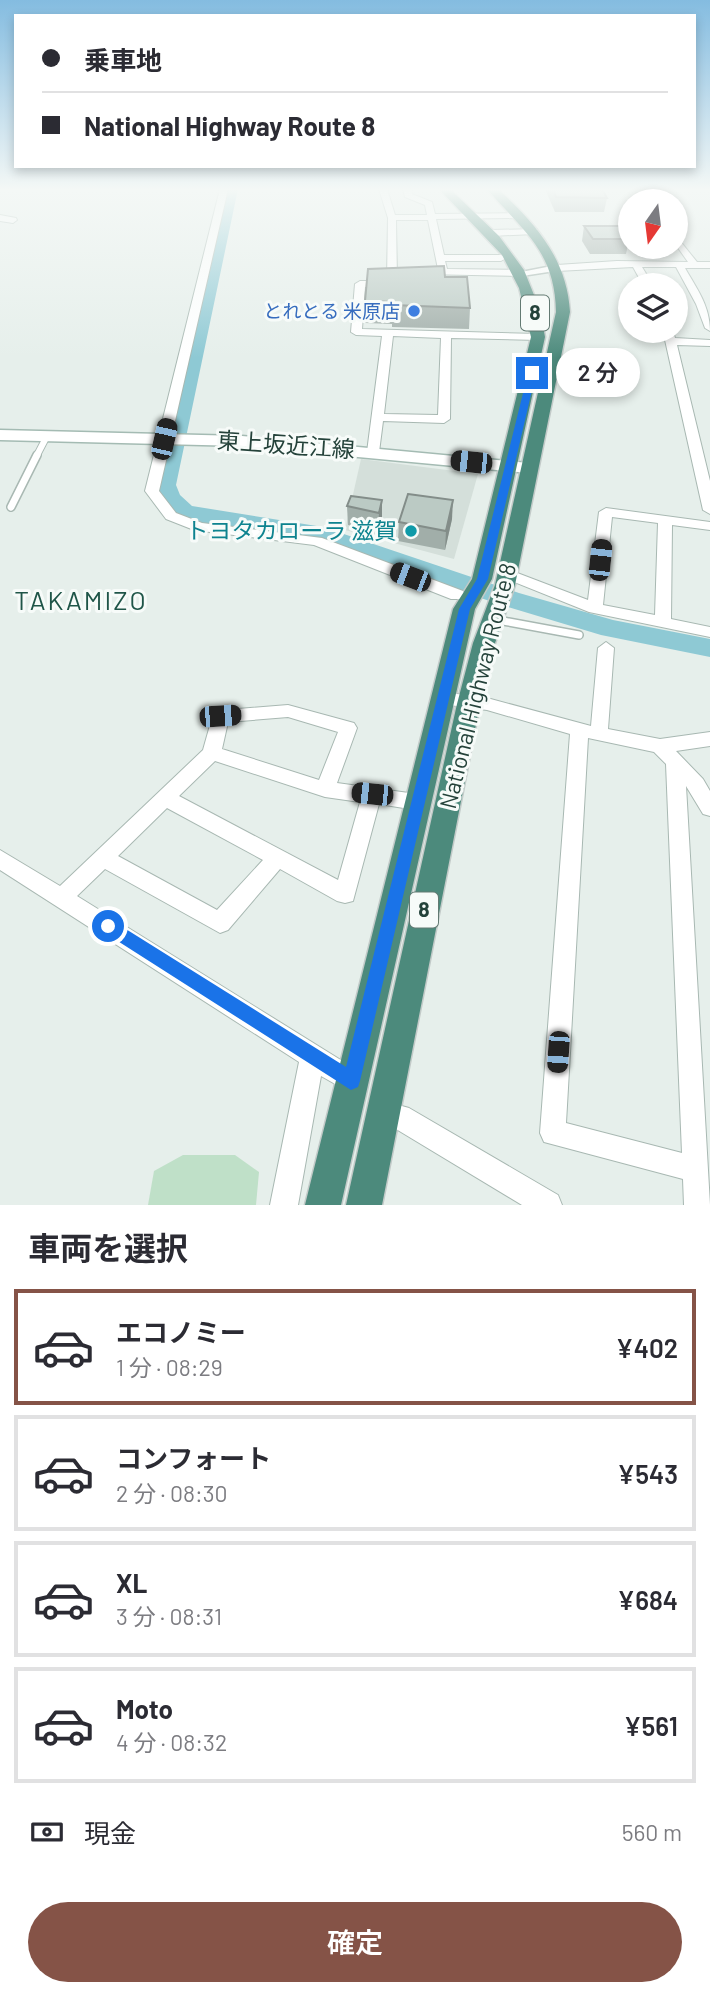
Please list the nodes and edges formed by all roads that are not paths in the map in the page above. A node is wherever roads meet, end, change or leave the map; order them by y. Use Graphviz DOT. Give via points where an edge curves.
graph roads {
  1 [pos="212,245"];
  2 [pos="393,245"];
  3 [pos="439,245"];
  4 [pos="500,245"];
  5 [pos="542,245"];
  6 [pos="688,256"];
  7 [pos="441,258"];
  8 [pos="501,258"];
  9 [pos="636,264"];
  10 [pos="694,264"];
  11 [pos="679,265"];
  12 [pos="710,265"];
  13 [pos="556,268"];
  14 [pos="393,272"];
  15 [pos="443,273"];
  16 [pos="522,273"];
  17 [pos="641,273"];
  18 [pos="710,328"];
  19 [pos="388,333"];
  20 [pos="446,335"];
  21 [pos="538,337"];
  22 [pos="688,339"];
  23 [pos="671,343"];
  24 [pos="710,343"];
  25 [pos="377,417"];
  26 [pos="0,435"];
  27 [pos="47,436"];
  28 [pos="172,439"];
  29 [pos="693,446"];
  30 [pos="710,447"];
  31 [pos="373,452"];
  32 [pos="508,466"];
  33 [pos="528,468"];
  34 [pos="706,483"];
  35 [pos="11,507"];
  36 [pos="710,510"];
  37 [pos="665,520"];
  38 [pos="710,526"];
  39 [pos="506,579"];
  40 [pos="595,608"];
  41 [pos="479,610"];
  42 [pos="663,624"];
  43 [pos="710,632"];
  44 [pos="579,635"];
  45 [pos="606,648"];
  46 [pos="456,700"];
  47 [pos="589,732"];
  48 [pos="710,739"];
  49 [pos="212,753"];
  50 [pos="667,753"];
  51 [pos="325,789"];
  52 [pos="372,794"];
  53 [pos="165,798"];
  54 [pos="416,802"];
  55 [pos="710,808"];
  56 [pos="103,858"];
  57 [pos="277,858"];
  58 [pos="0,859"];
  59 [pos="62,897"];
  60 [pos="312,1056"];
  61 [pos="351,1081"];
  62 [pos="380,1112"];
  63 [pos="695,1169"];
  64 [pos="284,1205"];
  65 [pos="323,1205"];
  66 [pos="364,1205"];
  67 [pos="548,1205"];
  68 [pos="698,1205"];
  1 -- 28 [label="street"];
  2 -- 14 [label="street"];
  3 -- 7 [label="street"];
  4 -- 16 [label="highway, National Highway Route 8 / 8"];
  5 -- 13 [label="highway, National Highway Route 8 / 8"];
  6 -- 10 [label="street"];
  7 -- 8 [label="street"];
  7 -- 15 [label="street"];
  9 -- 11 [label="street"];
  9 -- 13 [label="street"];
  9 -- 17 [label="street"];
  10 -- 11 [label="street"];
  10 -- 12 [label="street"];
  11 -- 18 [label="street"];
  13 -- 16 [label="street"];
  13 -- 33 [label="highway, National Highway Route 8 / 8" via="563,289 563,312"];
  14 -- 15 [label="street"];
  14 -- 19 [label="street" via="390,284 360,284 356,323 356,332"];
  15 -- 16 [label="street"];
  16 -- 21 [label="highway, National Highway Route 8 / 8"];
  19 -- 20 [label="street"];
  19 -- 25 [label="street"];
  20 -- 21 [label="street"];
  20 -- 25 [label="street" via="444,419"];
  21 -- 32 [label="highway, National Highway Route 8 / 8"];
  22 -- 24 [label="street"];
  23 -- 29 [label="street"];
  25 -- 31 [label="street"];
  26 -- 27 [label="main road, 東上坂近江線"];
  27 -- 28 [label="main road, 東上坂近江線"];
  27 -- 35 [label="lane"];
  28 -- 31 [label="main road, 東上坂近江線"];
  28 -- 41 [label="street" via="152,491 171,516 199,527 317,541"];
  29 -- 30 [label="street"];
  29 -- 34 [label="street"];
  31 -- 32 [label="main road, 東上坂近江線"];
  32 -- 33 [label="main road, 東上坂近江線"];
  32 -- 41 [label="highway, National Highway Route 8 / 8"];
  33 -- 39 [label="highway, National Highway Route 8 / 8"];
  34 -- 36 [label="street"];
  37 -- 38 [label="street"];
  37 -- 40 [label="street" via="606,512"];
  37 -- 42 [label="street"];
  39 -- 40 [label="street"];
  39 -- 41 [label="highway, National Highway Route 8 / 8"];
  40 -- 42 [label="street"];
  41 -- 44 [label="lane"];
  41 -- 46 [label="highway, National Highway Route 8 / 8"];
  42 -- 43 [label="street"];
  45 -- 47 [label="street"];
  46 -- 47 [label="street"];
  46 -- 54 [label="highway, National Highway Route 8 / 8"];
  46 -- 62 [label="highway, National Highway Route 8 / 8"];
  47 -- 50 [label="street"];
  47 -- 63 [label="street" via="553,1133"];
  48 -- 50 [label="street"];
  49 -- 51 [label="street"];
  49 -- 51 [label="street" via="220,716 288,710 348,728"];
  49 -- 53 [label="street"];
  50 -- 55 [label="street" via="696,784"];
  50 -- 63 [label="street"];
  51 -- 52 [label="street"];
  52 -- 54 [label="street"];
  52 -- 57 [label="street" via="345,894"];
  53 -- 56 [label="street"];
  53 -- 57 [label="street"];
  54 -- 61 [label="highway, National Highway Route 8 / 8"];
  56 -- 57 [label="street" via="220,923"];
  56 -- 59 [label="street"];
  58 -- 59 [label="street"];
  59 -- 60 [label="street"];
  60 -- 61 [label="street"];
  60 -- 64 [label="street"];
  61 -- 65 [label="highway, National Highway Route 8 / 8"];
  62 -- 66 [label="highway, National Highway Route 8 / 8"];
  62 -- 67 [label="street" via="400,1117"];
  63 -- 68 [label="street"];
}
